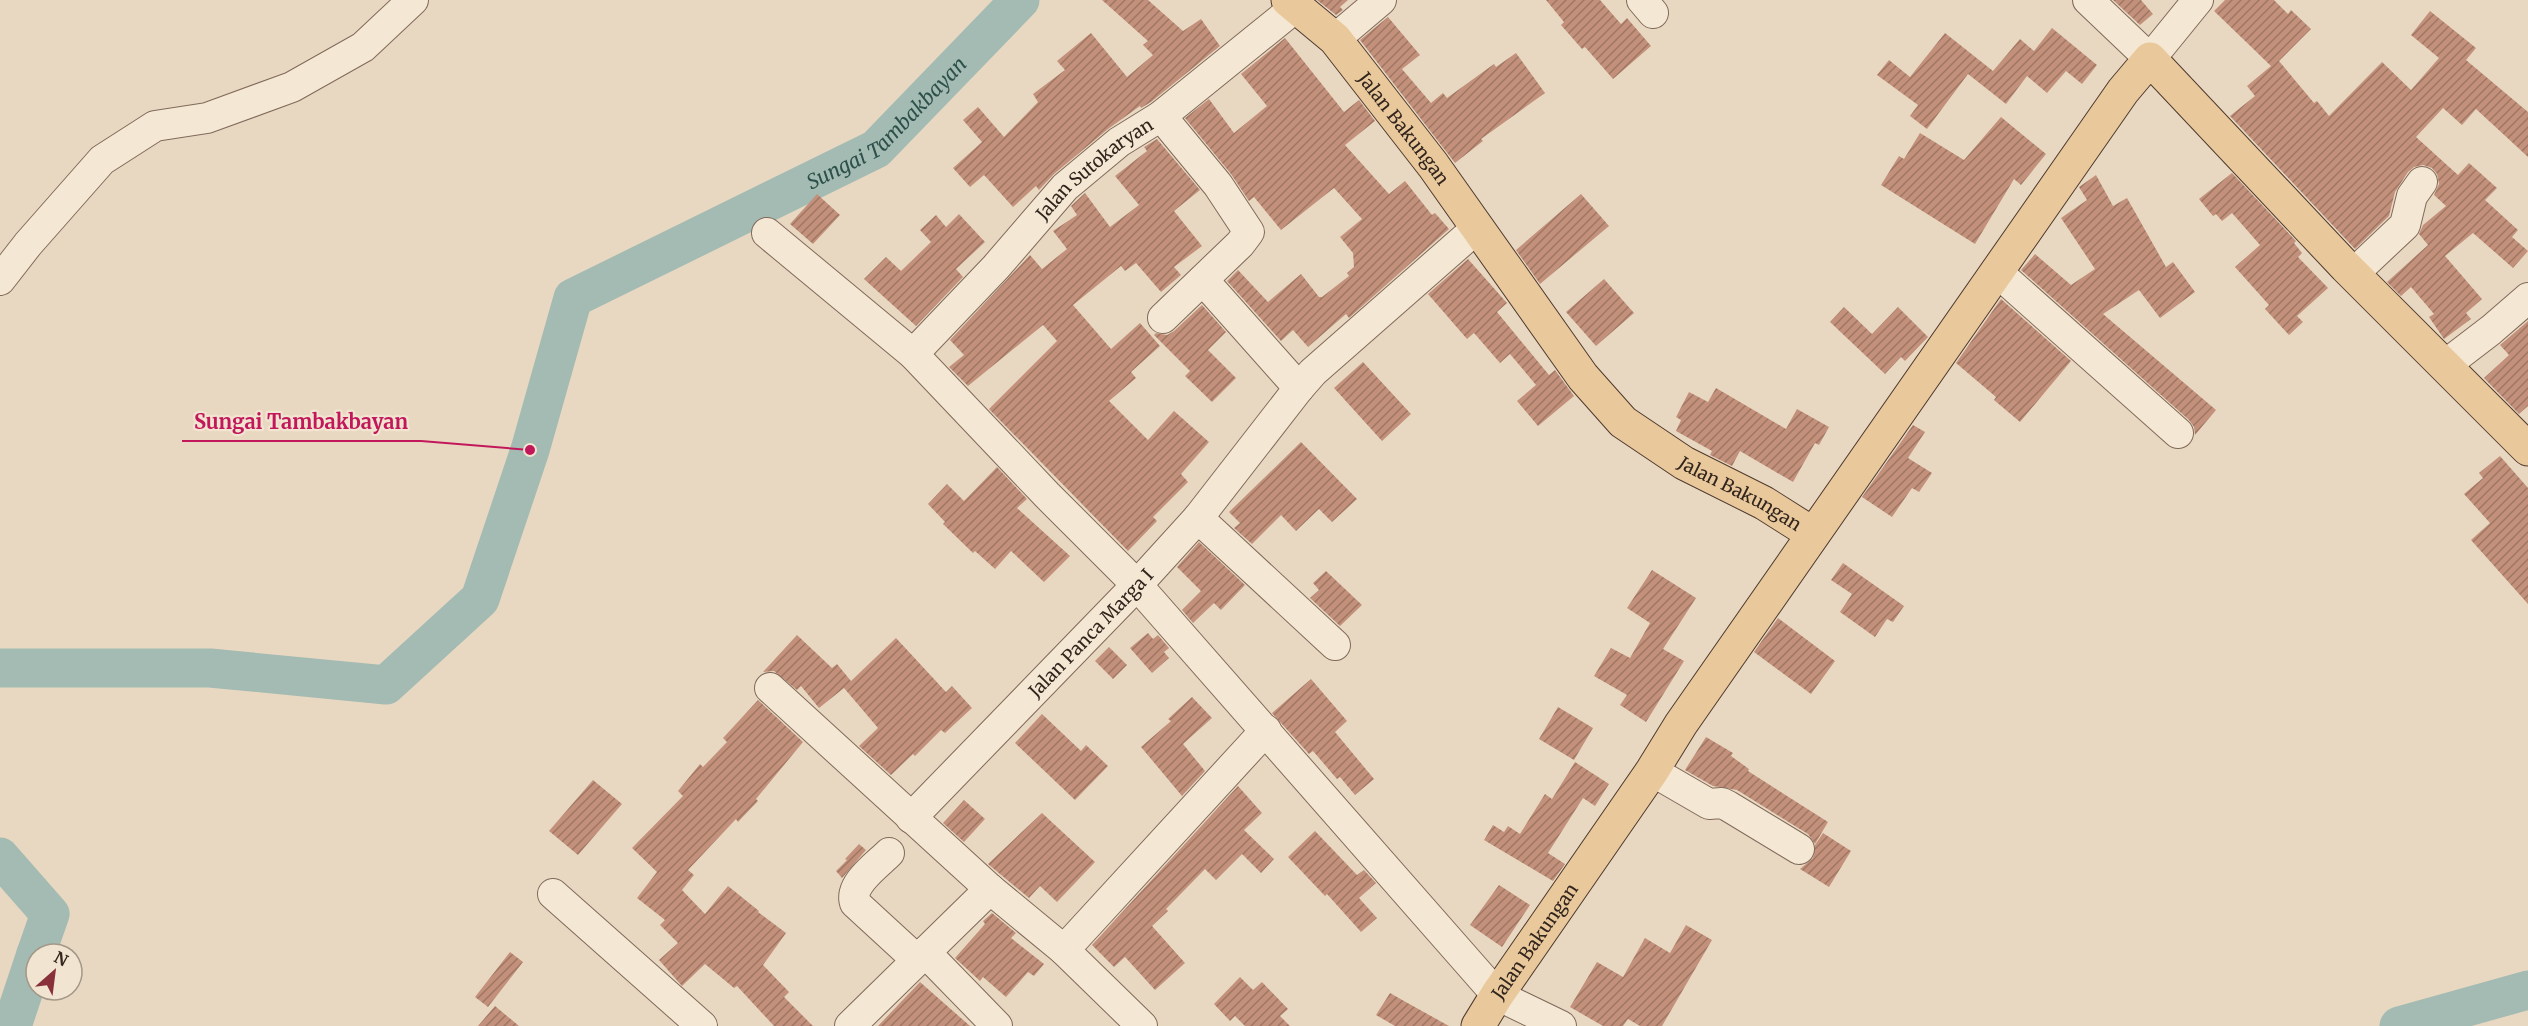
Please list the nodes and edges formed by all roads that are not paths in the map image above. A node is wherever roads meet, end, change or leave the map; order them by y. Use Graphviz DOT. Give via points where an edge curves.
graph roads {
  1 [pos="413,0"];
  2 [pos="1381,0"];
  3 [pos="2088,0"];
  4 [pos="2198,0"];
  5 [pos="1293,3"];
  6 [pos="1335,39"];
  7 [pos="2150,59"];
  8 [pos="1161,116"];
  9 [pos="2422,182"];
  10 [pos="1477,228"];
  11 [pos="767,232"];
  12 [pos="1996,271"];
  13 [pos="2353,274"];
  14 [pos="0,280"];
  15 [pos="1203,280"];
  16 [pos="2528,298"];
  17 [pos="1163,318"];
  18 [pos="913,354"];
  19 [pos="2444,366"];
  20 [pos="1299,388"];
  21 [pos="2178,433"];
  22 [pos="2528,449"];
  23 [pos="1198,518"];
  24 [pos="1813,534"];
  25 [pos="1137,585"];
  26 [pos="1335,645"];
  27 [pos="770,688"];
  28 [pos="1266,730"];
  29 [pos="1652,771"];
  30 [pos="911,818"];
  31 [pos="1799,849"];
  32 [pos="889,853"];
  33 [pos="990,889"];
  34 [pos="553,894"];
  35 [pos="1064,950"];
  36 [pos="921,956"];
  37 [pos="1497,995"];
  38 [pos="702,1026"];
  39 [pos="850,1026"];
  40 [pos="997,1026"];
  41 [pos="1142,1026"];
  42 [pos="1478,1026"];
  43 [pos="1561,1026"];
  1 -- 14 [label="street" via="363,47 292,87 207,118 155,126 102,160"];
  2 -- 6 [label="street"];
  3 -- 7 [label="street"];
  4 -- 7 [label="street"];
  5 -- 6 [label="main road, Jalan Bakungan"];
  5 -- 8 [label="street, Jalan Sutokaryan"];
  6 -- 10 [label="main road, Jalan Bakungan"];
  7 -- 12 [label="main road" via="2122,91"];
  7 -- 13 [label="main road"];
  8 -- 15 [label="street" via="1218,185 1249,232"];
  8 -- 18 [label="street, Jalan Sutokaryan" via="1119,142 1065,187"];
  9 -- 13 [label="street" via="2412,196 2405,225"];
  10 -- 20 [label="street, Jalan Panca Marga I"];
  10 -- 24 [label="main road, Jalan Bakungan" via="1583,377 1623,423 1684,463 1764,503"];
  11 -- 18 [label="street"];
  12 -- 21 [label="street"];
  12 -- 24 [label="main road"];
  13 -- 19 [label="main road"];
  15 -- 17 [label="street"];
  15 -- 20 [label="street"];
  16 -- 19 [label="street"];
  18 -- 25 [label="street"];
  19 -- 22 [label="main road"];
  20 -- 23 [label="street, Jalan Panca Marga I"];
  23 -- 25 [label="street, Jalan Panca Marga I"];
  23 -- 26 [label="street"];
  24 -- 29 [label="main road, Jalan Bakungan"];
  25 -- 28 [label="street"];
  25 -- 30 [label="street, Jalan Panca Marga I"];
  27 -- 30 [label="street"];
  28 -- 35 [label="street"];
  28 -- 37 [label="street"];
  29 -- 31 [label="street" via="1709,804 1728,806"];
  29 -- 37 [label="main road, Jalan Bakungan"];
  30 -- 33 [label="street"];
  32 -- 36 [label="street" via="859,884 855,903"];
  33 -- 35 [label="street"];
  33 -- 36 [label="street"];
  34 -- 38 [label="street"];
  35 -- 41 [label="street"];
  36 -- 39 [label="street"];
  36 -- 40 [label="street"];
  37 -- 42 [label="main road, Jalan Bakungan"];
  37 -- 43 [label="street"];
}
